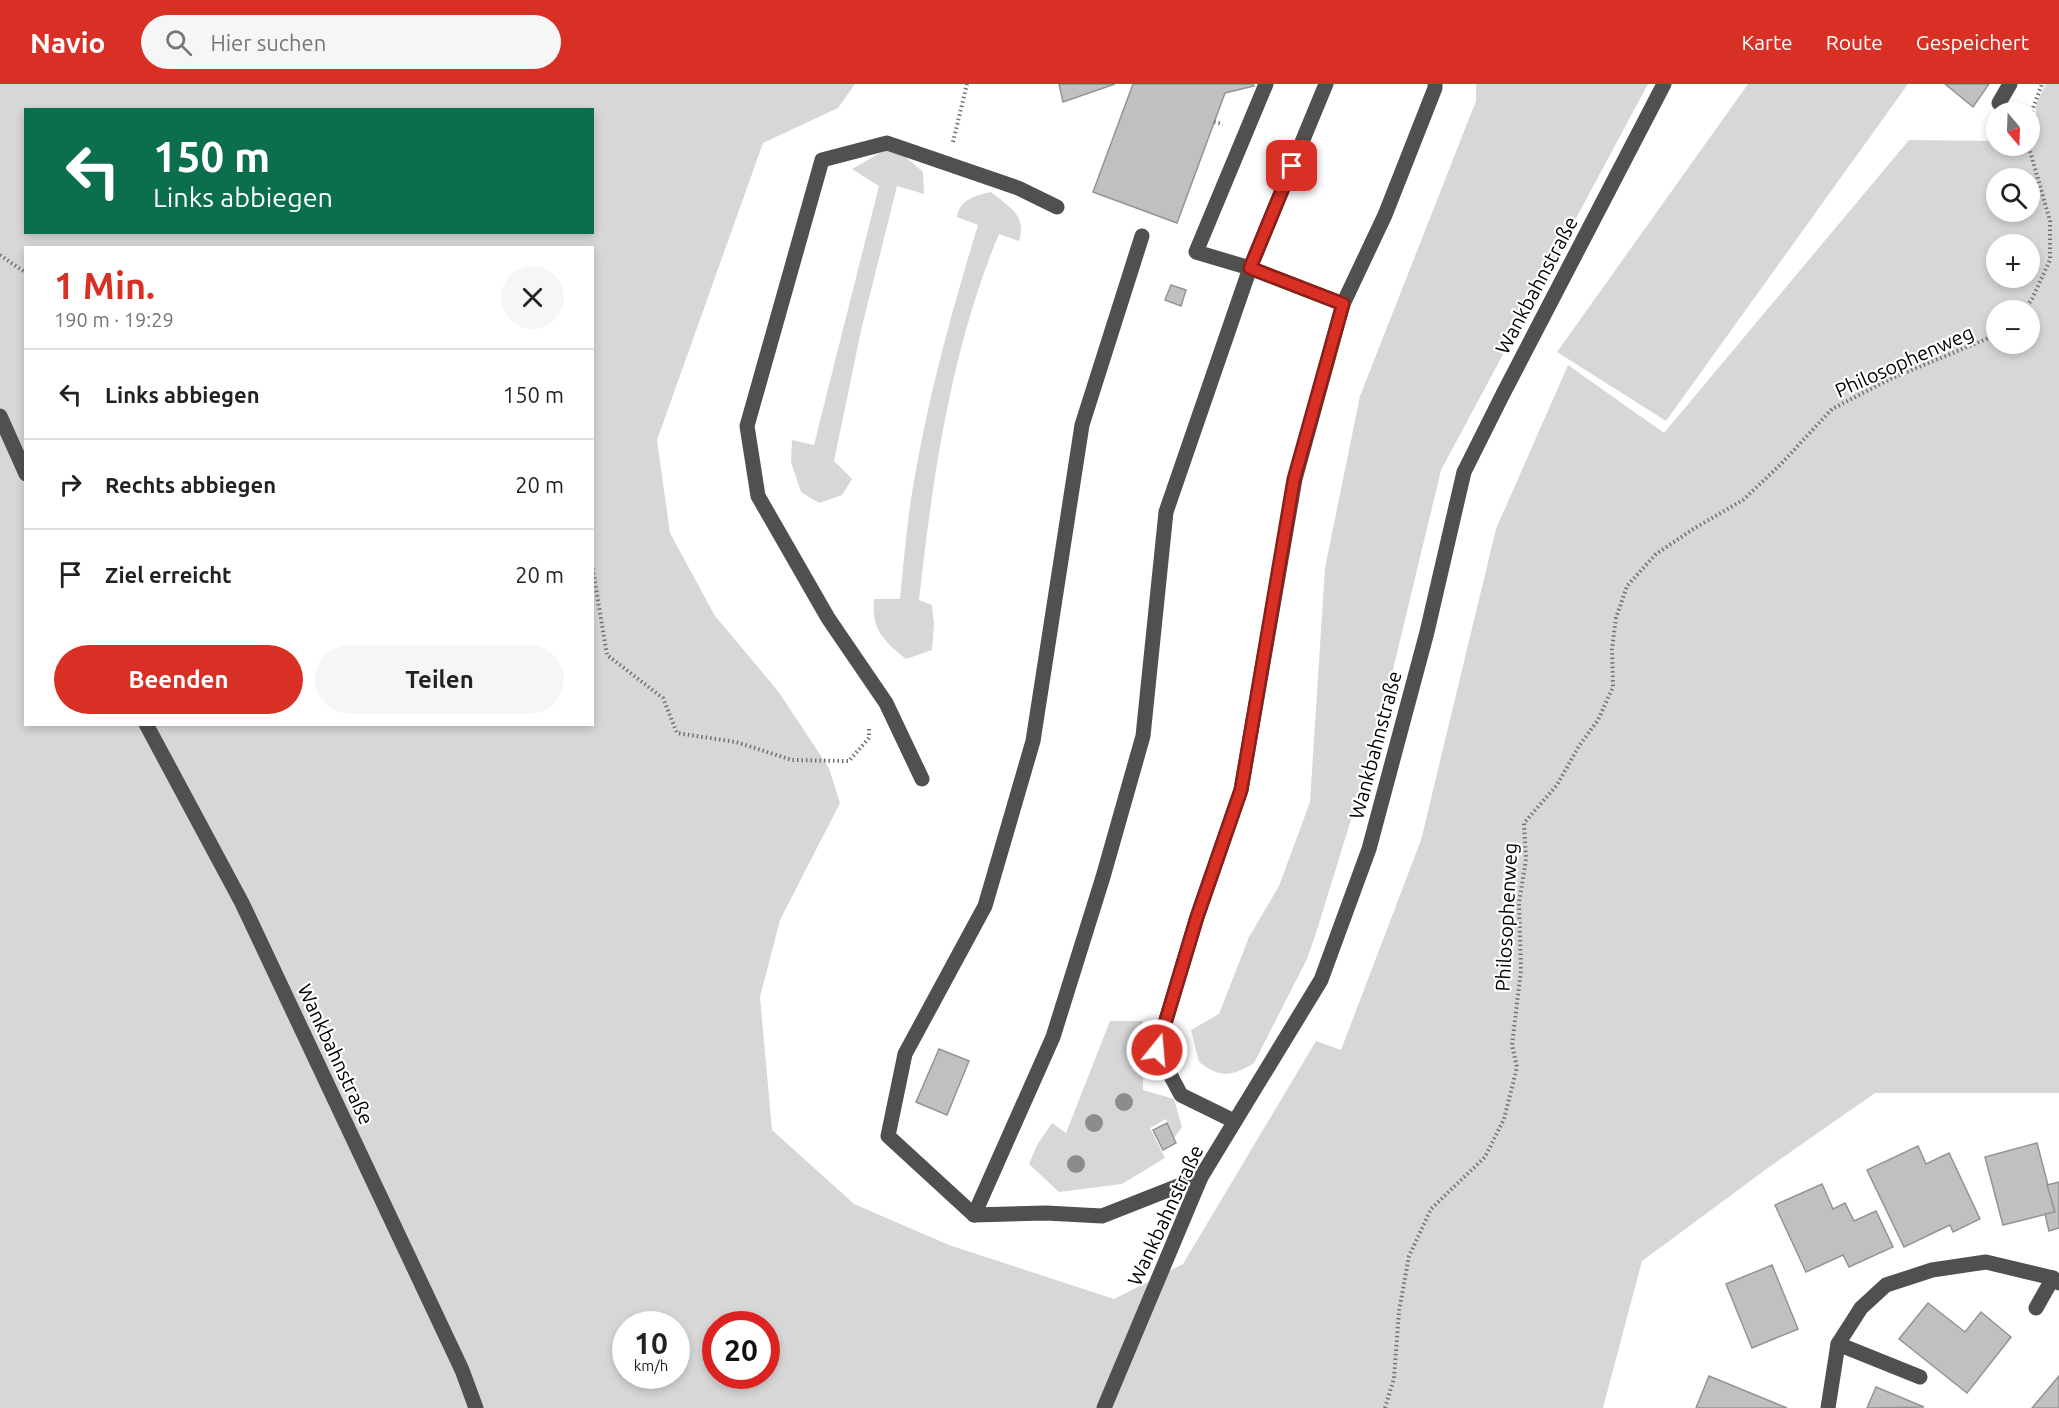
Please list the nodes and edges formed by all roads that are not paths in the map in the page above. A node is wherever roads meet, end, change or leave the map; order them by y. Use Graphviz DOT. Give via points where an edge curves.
graph roads {
  1 [pos="1266,84"];
  2 [pos="1326,84"];
  3 [pos="1435,84"];
  4 [pos="1664,84"];
  5 [pos="2010,84"];
  6 [pos="2000,102"];
  7 [pos="1057,207"];
  8 [pos="1142,236"];
  9 [pos="1250,268"];
  10 [pos="1343,304"];
  11 [pos="0,416"];
  12 [pos="24,470"];
  13 [pos="147,726"];
  14 [pos="922,779"];
  15 [pos="1234,1121"];
  16 [pos="1201,1177"];
  17 [pos="974,1215"];
  18 [pos="2056,1280"];
  19 [pos="2036,1308"];
  20 [pos="1838,1344"];
  21 [pos="1920,1377"];
  22 [pos="476,1408"];
  23 [pos="1104,1408"];
  24 [pos="1828,1408"];
  1 -- 9 [label="street" via="1196,252"];
  2 -- 9 [label="street"];
  3 -- 10 [label="street" via="1385,215"];
  4 -- 15 [label="street, Wankbahnstraße" via="1464,472 1427,632 1369,849 1321,980"];
  5 -- 6 [label="street"];
  7 -- 14 [label="street" via="1018,188 887,143 822,160 747,426 758,496 828,618 886,703"];
  8 -- 17 [label="street" via="1083,425 1034,741 985,906 905,1054 888,1136"];
  9 -- 10 [label="street"];
  9 -- 17 [label="street" via="1166,512 1143,736 1103,877 1053,1037"];
  10 -- 15 [label="street" via="1294,479 1241,790 1157,1050 1181,1095"];
  11 -- 12 [label="street"];
  13 -- 22 [label="street, Wankbahnstraße" via="242,903 462,1370"];
  15 -- 16 [label="street, Wankbahnstraße"];
  16 -- 17 [label="street" via="1102,1216"];
  16 -- 23 [label="street, Wankbahnstraße"];
  18 -- 19 [label="street"];
  18 -- 20 [label="street" via="1986,1262 1932,1270 1886,1285 1861,1308"];
  20 -- 21 [label="street"];
  20 -- 24 [label="street"];
}
